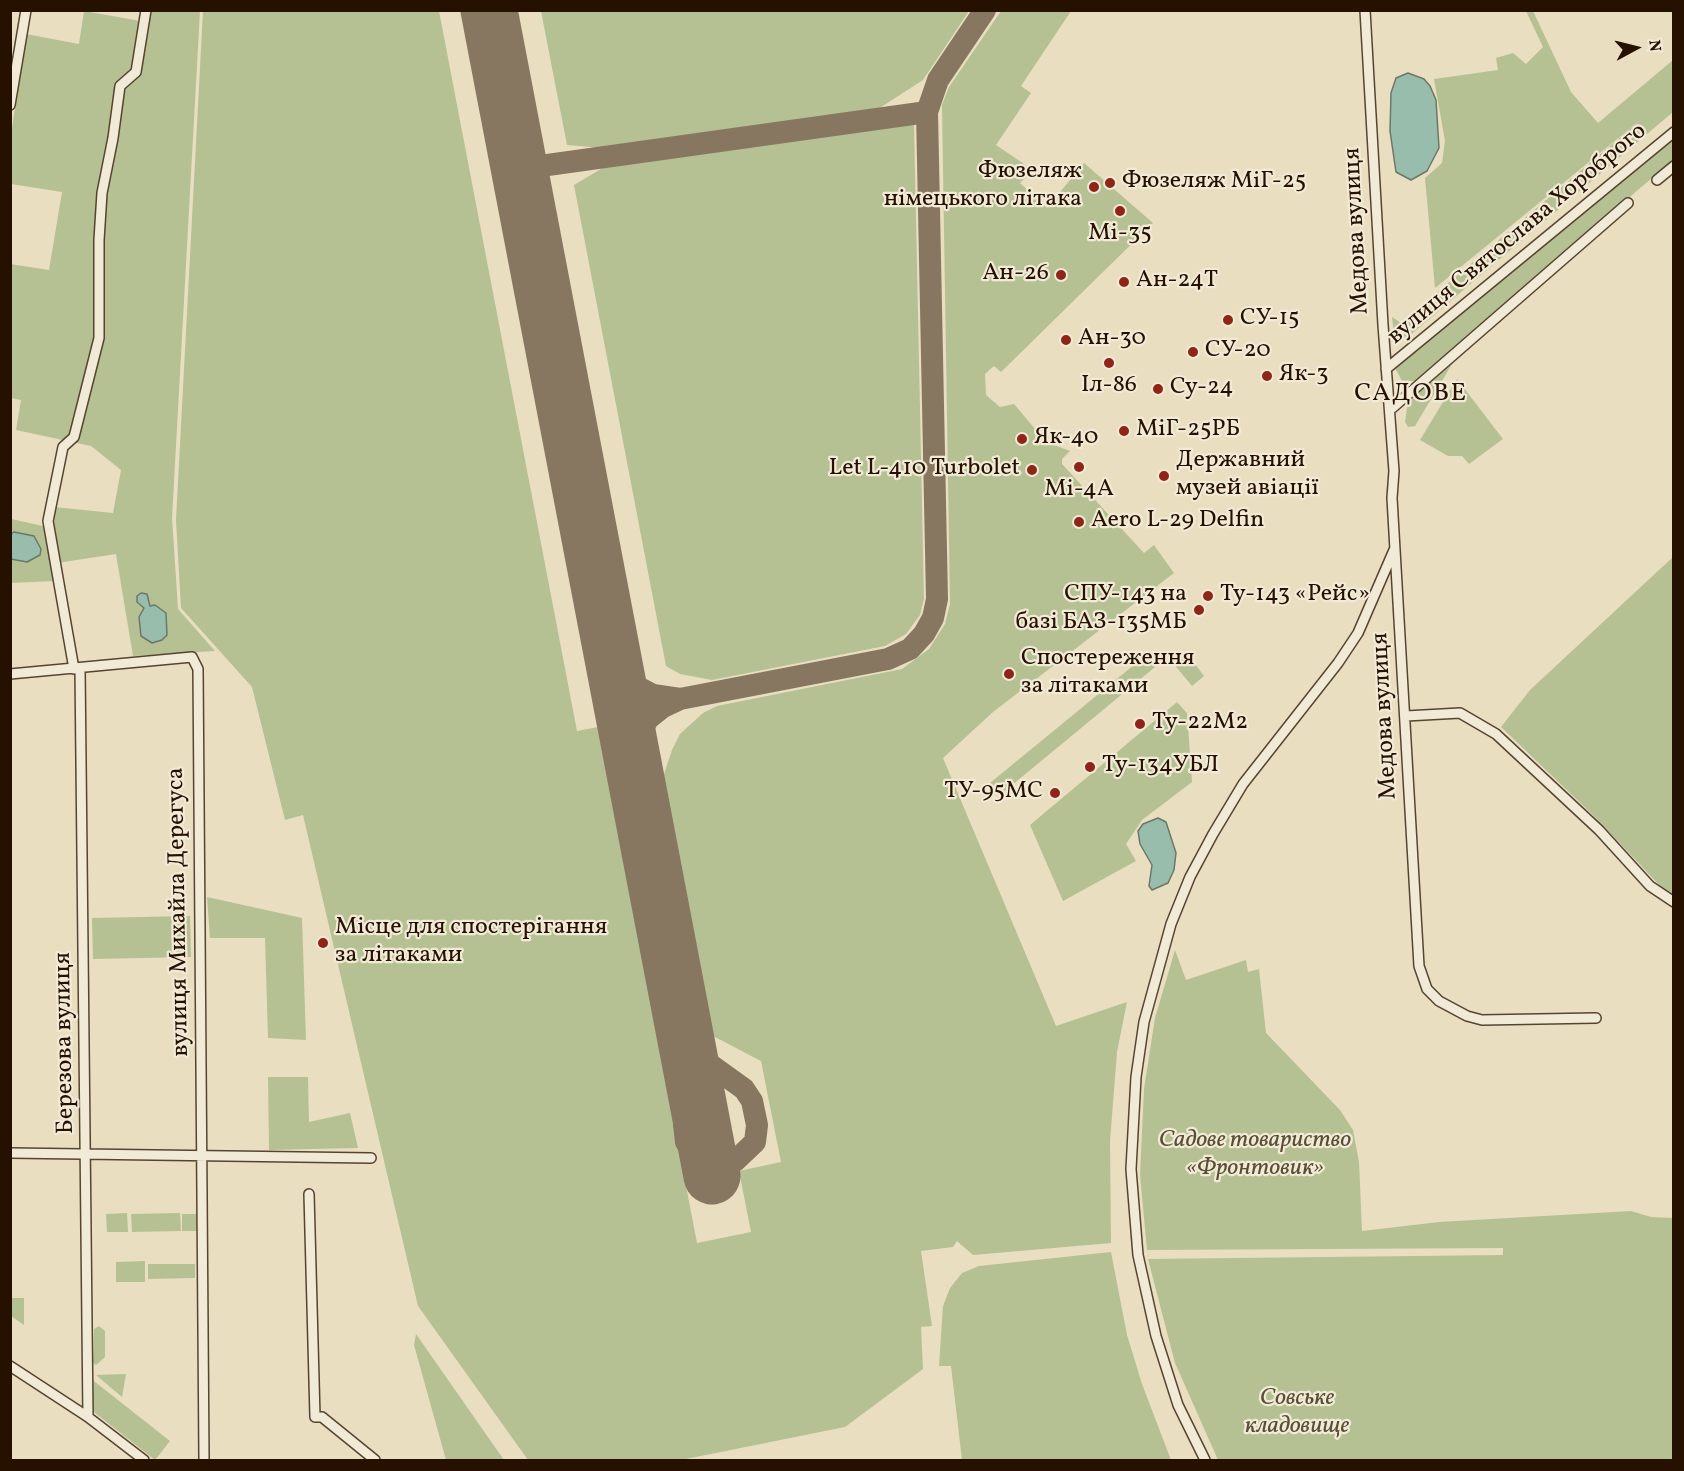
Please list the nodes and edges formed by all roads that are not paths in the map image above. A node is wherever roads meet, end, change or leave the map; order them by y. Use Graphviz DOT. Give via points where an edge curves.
graph roads {
  1 [pos="26,10"];
  2 [pos="146,10"];
  3 [pos="1365,10"];
  4 [pos="10,105"];
  5 [pos="1674,132"];
  6 [pos="1674,166"];
  7 [pos="1657,180"];
  8 [pos="1628,203"];
  9 [pos="1386,369"];
  10 [pos="1390,410"];
  11 [pos="1395,548"];
  12 [pos="77,668"];
  13 [pos="10,674"];
  14 [pos="1406,716"];
  15 [pos="1674,902"];
  16 [pos="1596,1018"];
  17 [pos="10,1153"];
  18 [pos="87,1155"];
  19 [pos="201,1155"];
  20 [pos="371,1158"];
  21 [pos="309,1194"];
  22 [pos="10,1366"];
  23 [pos="88,1416"];
  24 [pos="144,1461"];
  25 [pos="204,1461"];
  26 [pos="375,1461"];
  27 [pos="1204,1461"];
  1 -- 4 [label="street"];
  2 -- 12 [label="street, Березова вулиця" via="136,72 120,86 102,193 99,338 74,437 63,447 48,521"];
  3 -- 9 [label="street, Медова вулиця"];
  5 -- 9 [label="street, вулиця Святослава Хороброго"];
  6 -- 7 [label="street, вулиця Святослава Хороброго"];
  8 -- 10 [label="street, вулиця Святослава Хороброго"];
  9 -- 10 [label="street, Медова вулиця"];
  10 -- 11 [label="street, Медова вулиця"];
  11 -- 14 [label="street, Медова вулиця"];
  11 -- 27 [label="street" via="1358,633 1243,784 1190,877 1171,924 1144,1022 1136,1077 1131,1168 1138,1255 1156,1336 1174,1393"];
  12 -- 13 [label="street"];
  12 -- 18 [label="street, Березова вулиця"];
  12 -- 19 [label="street, вулиця Михайла Дерегуса" via="192,657 198,669"];
  14 -- 15 [label="street" via="1460,713 1496,734 1599,830 1650,886"];
  14 -- 16 [label="street, Медова вулиця" via="1419,966 1427,989 1439,1001 1482,1020"];
  17 -- 18 [label="street"];
  18 -- 19 [label="street"];
  18 -- 23 [label="street, Березова вулиця"];
  19 -- 20 [label="street"];
  19 -- 25 [label="street, вулиця Михайла Дерегуса"];
  21 -- 26 [label="street" via="315,1417 322,1417"];
  22 -- 23 [label="street"];
  23 -- 24 [label="street"];
}
